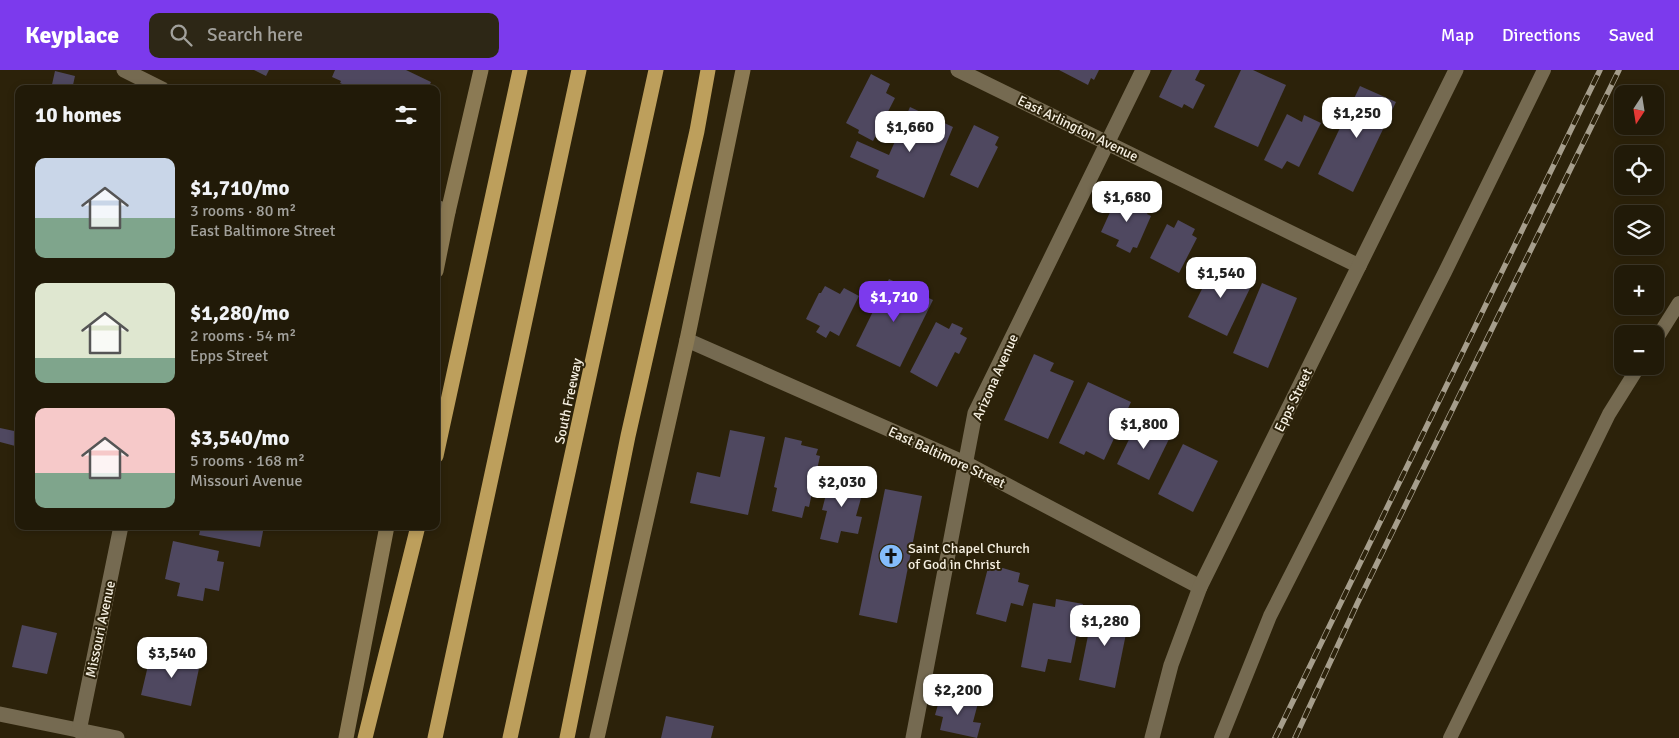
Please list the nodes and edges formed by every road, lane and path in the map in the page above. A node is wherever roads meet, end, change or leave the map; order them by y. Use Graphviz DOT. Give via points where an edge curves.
graph roads {
  1 [pos="124,70"];
  2 [pos="481,70"];
  3 [pos="520,70"];
  4 [pos="579,70"];
  5 [pos="656,70"];
  6 [pos="708,70"];
  7 [pos="744,70"];
  8 [pos="958,70"];
  9 [pos="1143,70"];
  10 [pos="1456,70"];
  11 [pos="1544,70"];
  12 [pos="154,85"];
  13 [pos="1108,143"];
  14 [pos="442,210"];
  15 [pos="440,230"];
  16 [pos="1359,266"];
  17 [pos="1679,303"];
  18 [pos="1664,327"];
  19 [pos="687,340"];
  20 [pos="1633,375"];
  21 [pos="440,438"];
  22 [pos="965,463"];
  23 [pos="120,530"];
  24 [pos="386,530"];
  25 [pos="417,530"];
  26 [pos="1200,587"];
  27 [pos="0,714"];
  28 [pos="79,731"];
  29 [pos="117,738"];
  30 [pos="346,738"];
  31 [pos="364,738"];
  32 [pos="435,738"];
  33 [pos="510,738"];
  34 [pos="567,738"];
  35 [pos="597,738"];
  36 [pos="913,738"];
  37 [pos="1152,738"];
  38 [pos="1221,738"];
  39 [pos="1450,738"];
  1 -- 12 [label="street"];
  2 -- 14 [label="main road"];
  3 -- 21 [label="highway"];
  4 -- 32 [label="highway"];
  5 -- 33 [label="highway, South Freeway"];
  6 -- 34 [label="highway" via="628,436"];
  7 -- 19 [label="main road"];
  8 -- 13 [label="street, East Arlington Avenue"];
  9 -- 13 [label="street, Arizona Avenue"];
  10 -- 16 [label="street, Epps Street"];
  11 -- 38 [label="lane" via="1270,616"];
  13 -- 16 [label="street, East Arlington Avenue"];
  13 -- 22 [label="street, Arizona Avenue" via="975,414"];
  14 -- 15 [label="main road"];
  16 -- 26 [label="street, Epps Street"];
  17 -- 18 [label="lane"];
  19 -- 22 [label="street, East Baltimore Street"];
  19 -- 35 [label="main road"];
  20 -- 39 [label="lane" via="1609,414"];
  22 -- 26 [label="street, East Baltimore Street"];
  22 -- 36 [label="street, Arizona Avenue"];
  23 -- 28 [label="street, Missouri Avenue"];
  24 -- 30 [label="main road"];
  25 -- 31 [label="highway"];
  26 -- 37 [label="street, Epps Street" via="1171,664"];
  27 -- 28 [label="street"];
  28 -- 29 [label="street"];
}
